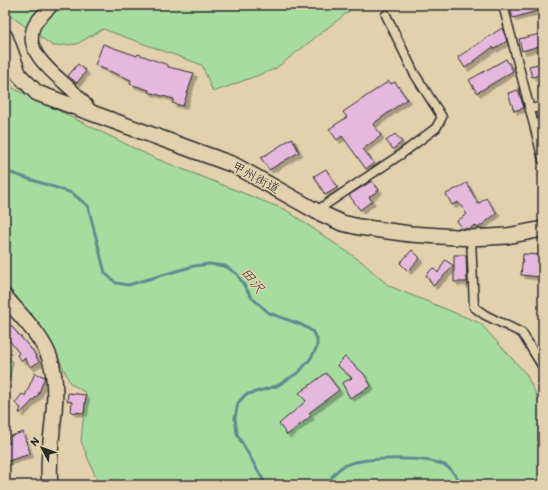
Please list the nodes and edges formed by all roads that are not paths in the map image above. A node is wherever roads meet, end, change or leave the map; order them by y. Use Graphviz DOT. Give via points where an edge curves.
graph roads {
  1 [pos="52,5"];
  2 [pos="503,5"];
  3 [pos="386,15"];
  4 [pos="5,37"];
  5 [pos="543,106"];
  6 [pos="531,109"];
  7 [pos="93,114"];
  8 [pos="543,160"];
  9 [pos="316,211"];
  10 [pos="543,229"];
  11 [pos="471,238"];
  12 [pos="5,297"];
  13 [pos="543,367"];
  14 [pos="50,485"];
  1 -- 7 [label="main road" via="34,26 34,48 40,58"];
  2 -- 6 [label="street"];
  3 -- 9 [label="street" via="414,73 442,117 436,128 400,155"];
  4 -- 7 [label="highway, 甲州街道" via="14,65 27,85 50,99"];
  5 -- 6 [label="street"];
  6 -- 8 [label="street"];
  7 -- 9 [label="highway, 甲州街道" via="234,165"];
  9 -- 11 [label="highway, 甲州街道" via="359,227"];
  10 -- 11 [label="highway, 甲州街道" via="507,236"];
  11 -- 13 [label="street" via="474,307 522,334"];
  12 -- 14 [label="highway" via="32,329 48,355 54,373"];
}
